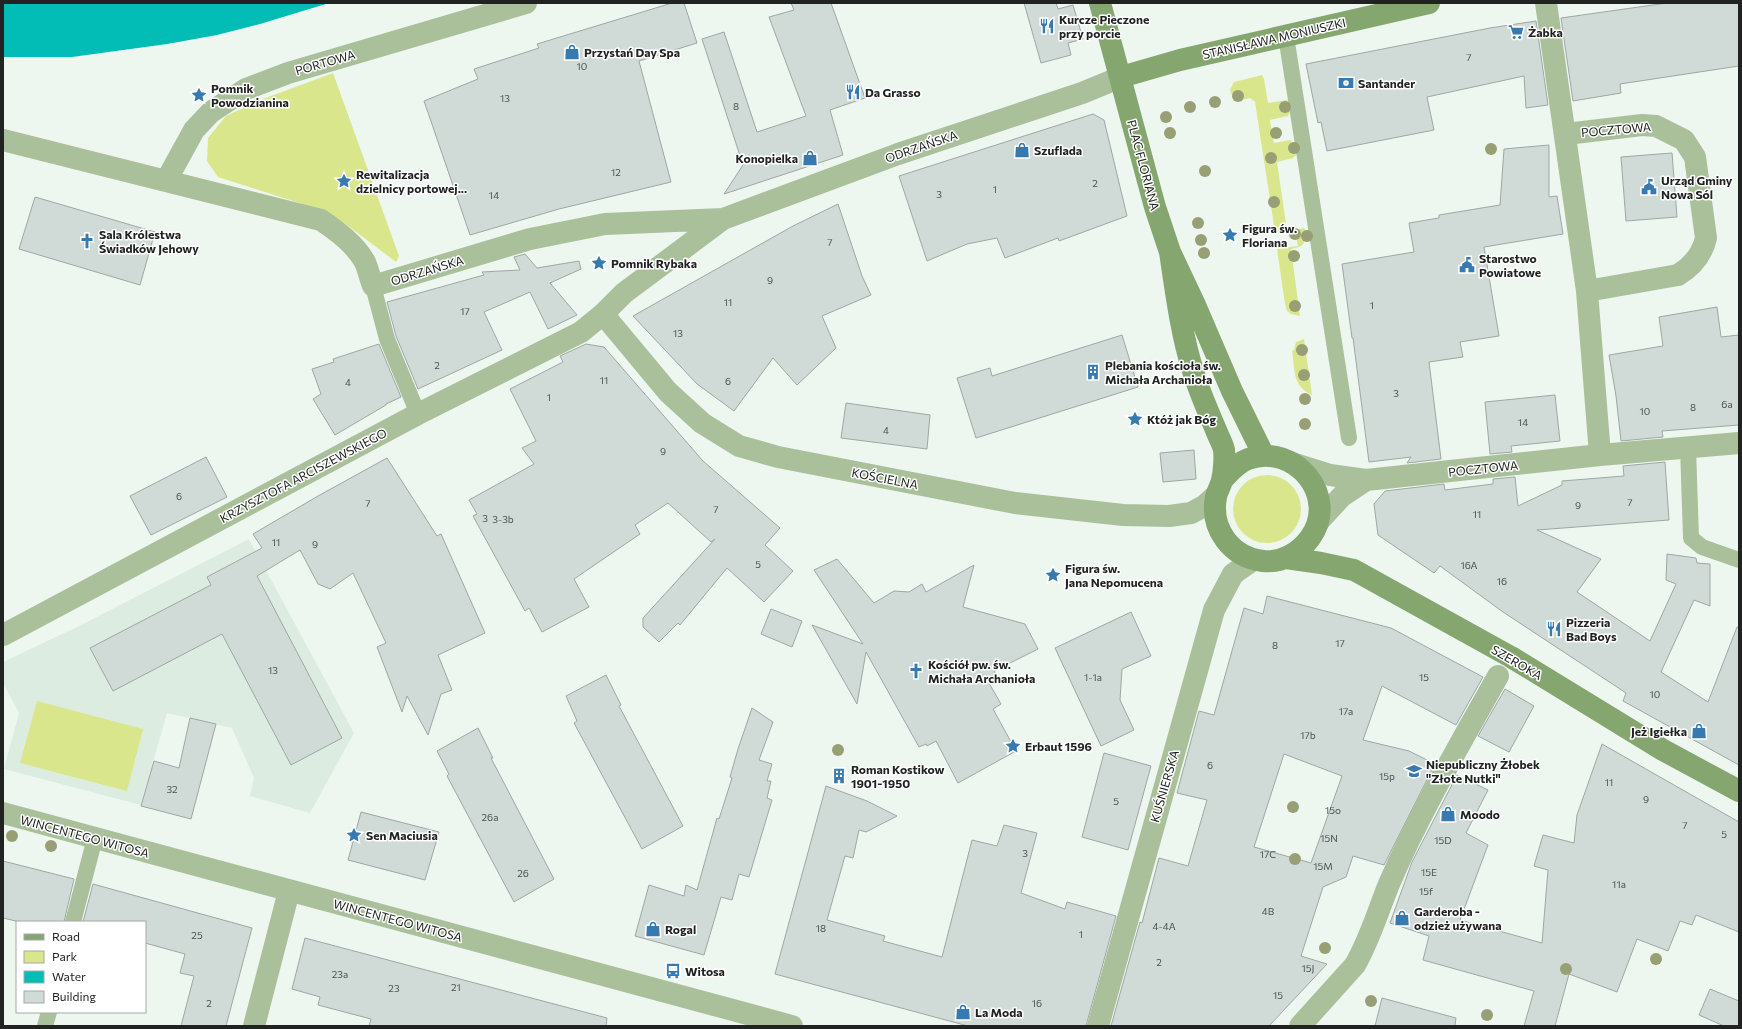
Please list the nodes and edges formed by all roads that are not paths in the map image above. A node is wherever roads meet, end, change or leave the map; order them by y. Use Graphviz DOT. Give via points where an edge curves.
graph roads {
  1 [pos="526,3"];
  2 [pos="1100,3"];
  3 [pos="1428,3"];
  4 [pos="1546,3"];
  5 [pos="1286,36"];
  6 [pos="1120,77"];
  7 [pos="1566,134"];
  8 [pos="3,140"];
  9 [pos="166,181"];
  10 [pos="723,219"];
  11 [pos="1170,252"];
  12 [pos="373,286"];
  13 [pos="1587,292"];
  14 [pos="603,314"];
  15 [pos="418,414"];
  16 [pos="1349,438"];
  17 [pos="1739,442"];
  18 [pos="1688,447"];
  19 [pos="1600,455"];
  20 [pos="1264,456"];
  21 [pos="1295,464"];
  22 [pos="1366,480"];
  23 [pos="1219,488"];
  24 [pos="1318,522"];
  25 [pos="1286,558"];
  26 [pos="1253,560"];
  27 [pos="1739,560"];
  28 [pos="3,635"];
  29 [pos="1498,676"];
  30 [pos="1739,791"];
  31 [pos="3,813"];
  32 [pos="95,838"];
  33 [pos="289,891"];
  34 [pos="73,921"];
  35 [pos="49,1013"];
  36 [pos="45,1026"];
  37 [pos="254,1026"];
  38 [pos="792,1026"];
  39 [pos="1098,1026"];
  40 [pos="1300,1026"];
  1 -- 9 [label="street, PORTOWA" via="288,73 246,89 211,112 194,130"];
  2 -- 6 [label="street, PLAC FLORIANA"];
  3 -- 5 [label="street, STANISŁAWA MONIUSZKI"];
  4 -- 7 [label="street, POCZTOWA"];
  5 -- 6 [label="street, STANISŁAWA MONIUSZKI" via="1180,60"];
  5 -- 16 [label="lane"];
  6 -- 10 [label="street, ODRZAŃSKA" via="1082,93 898,154"];
  6 -- 11 [label="street, PLAC FLORIANA" via="1155,207"];
  7 -- 13 [label="street, POCZTOWA"];
  7 -- 13 [label="street, POCZTOWA" via="1642,125 1656,126 1684,140 1695,157 1706,238 1704,248 1690,268 1678,275"];
  8 -- 9 [label="street"];
  9 -- 12 [label="street" via="321,220 350,243 364,262"];
  10 -- 12 [label="street, ODRZAŃSKA" via="605,224 530,239"];
  10 -- 14 [label="street, ODRZAŃSKA" via="624,293"];
  11 -- 20 [label="street, PLAC FLORIANA"];
  11 -- 23 [label="street, PLAC FLORIANA" via="1193,371 1224,450"];
  12 -- 15 [label="lane" via="387,339"];
  13 -- 19 [label="street, POCZTOWA"];
  14 -- 15 [label="street, KRZYSZTOFA ARCISZEWSKIEGO" via="582,332"];
  14 -- 23 [label="street, KOŚCIELNA" via="668,392 702,423 739,446 778,457 1015,503 1122,515 1169,516 1191,513 1204,506"];
  15 -- 28 [label="street, KRZYSZTOFA ARCISZEWSKIEGO"];
  17 -- 18 [label="street, POCZTOWA"];
  18 -- 19 [label="street, POCZTOWA"];
  18 -- 27 [label="lane" via="1691,538 1702,547"];
  19 -- 22 [label="street, POCZTOWA"];
  20 -- 21 [label="street" via="1280,458"];
  20 -- 23 [label="street" via="1248,460 1234,468"];
  21 -- 22 [label="street, POCZTOWA" via="1330,475"];
  21 -- 24 [label="street" via="1308,476 1316,490"];
  22 -- 24 [label="street, POCZTOWA" via="1342,496"];
  23 -- 26 [label="street" via="1214,512 1218,528 1226,542 1238,553"];
  24 -- 25 [label="street" via="1311,538 1300,550"];
  25 -- 26 [label="street" via="1270,561"];
  25 -- 30 [label="street, SZEROKA" via="1354,570 1511,657 1663,750"];
  26 -- 39 [label="street, KUŚNIERSKA" via="1233,574 1214,610"];
  29 -- 40 [label="street" via="1442,776 1389,884 1358,959"];
  31 -- 32 [label="street, WINCENTEGO WITOSA"];
  32 -- 33 [label="street, WINCENTEGO WITOSA"];
  32 -- 34 [label="lane"];
  33 -- 37 [label="street"];
  33 -- 38 [label="street, WINCENTEGO WITOSA"];
  35 -- 36 [label="lane"];
}
